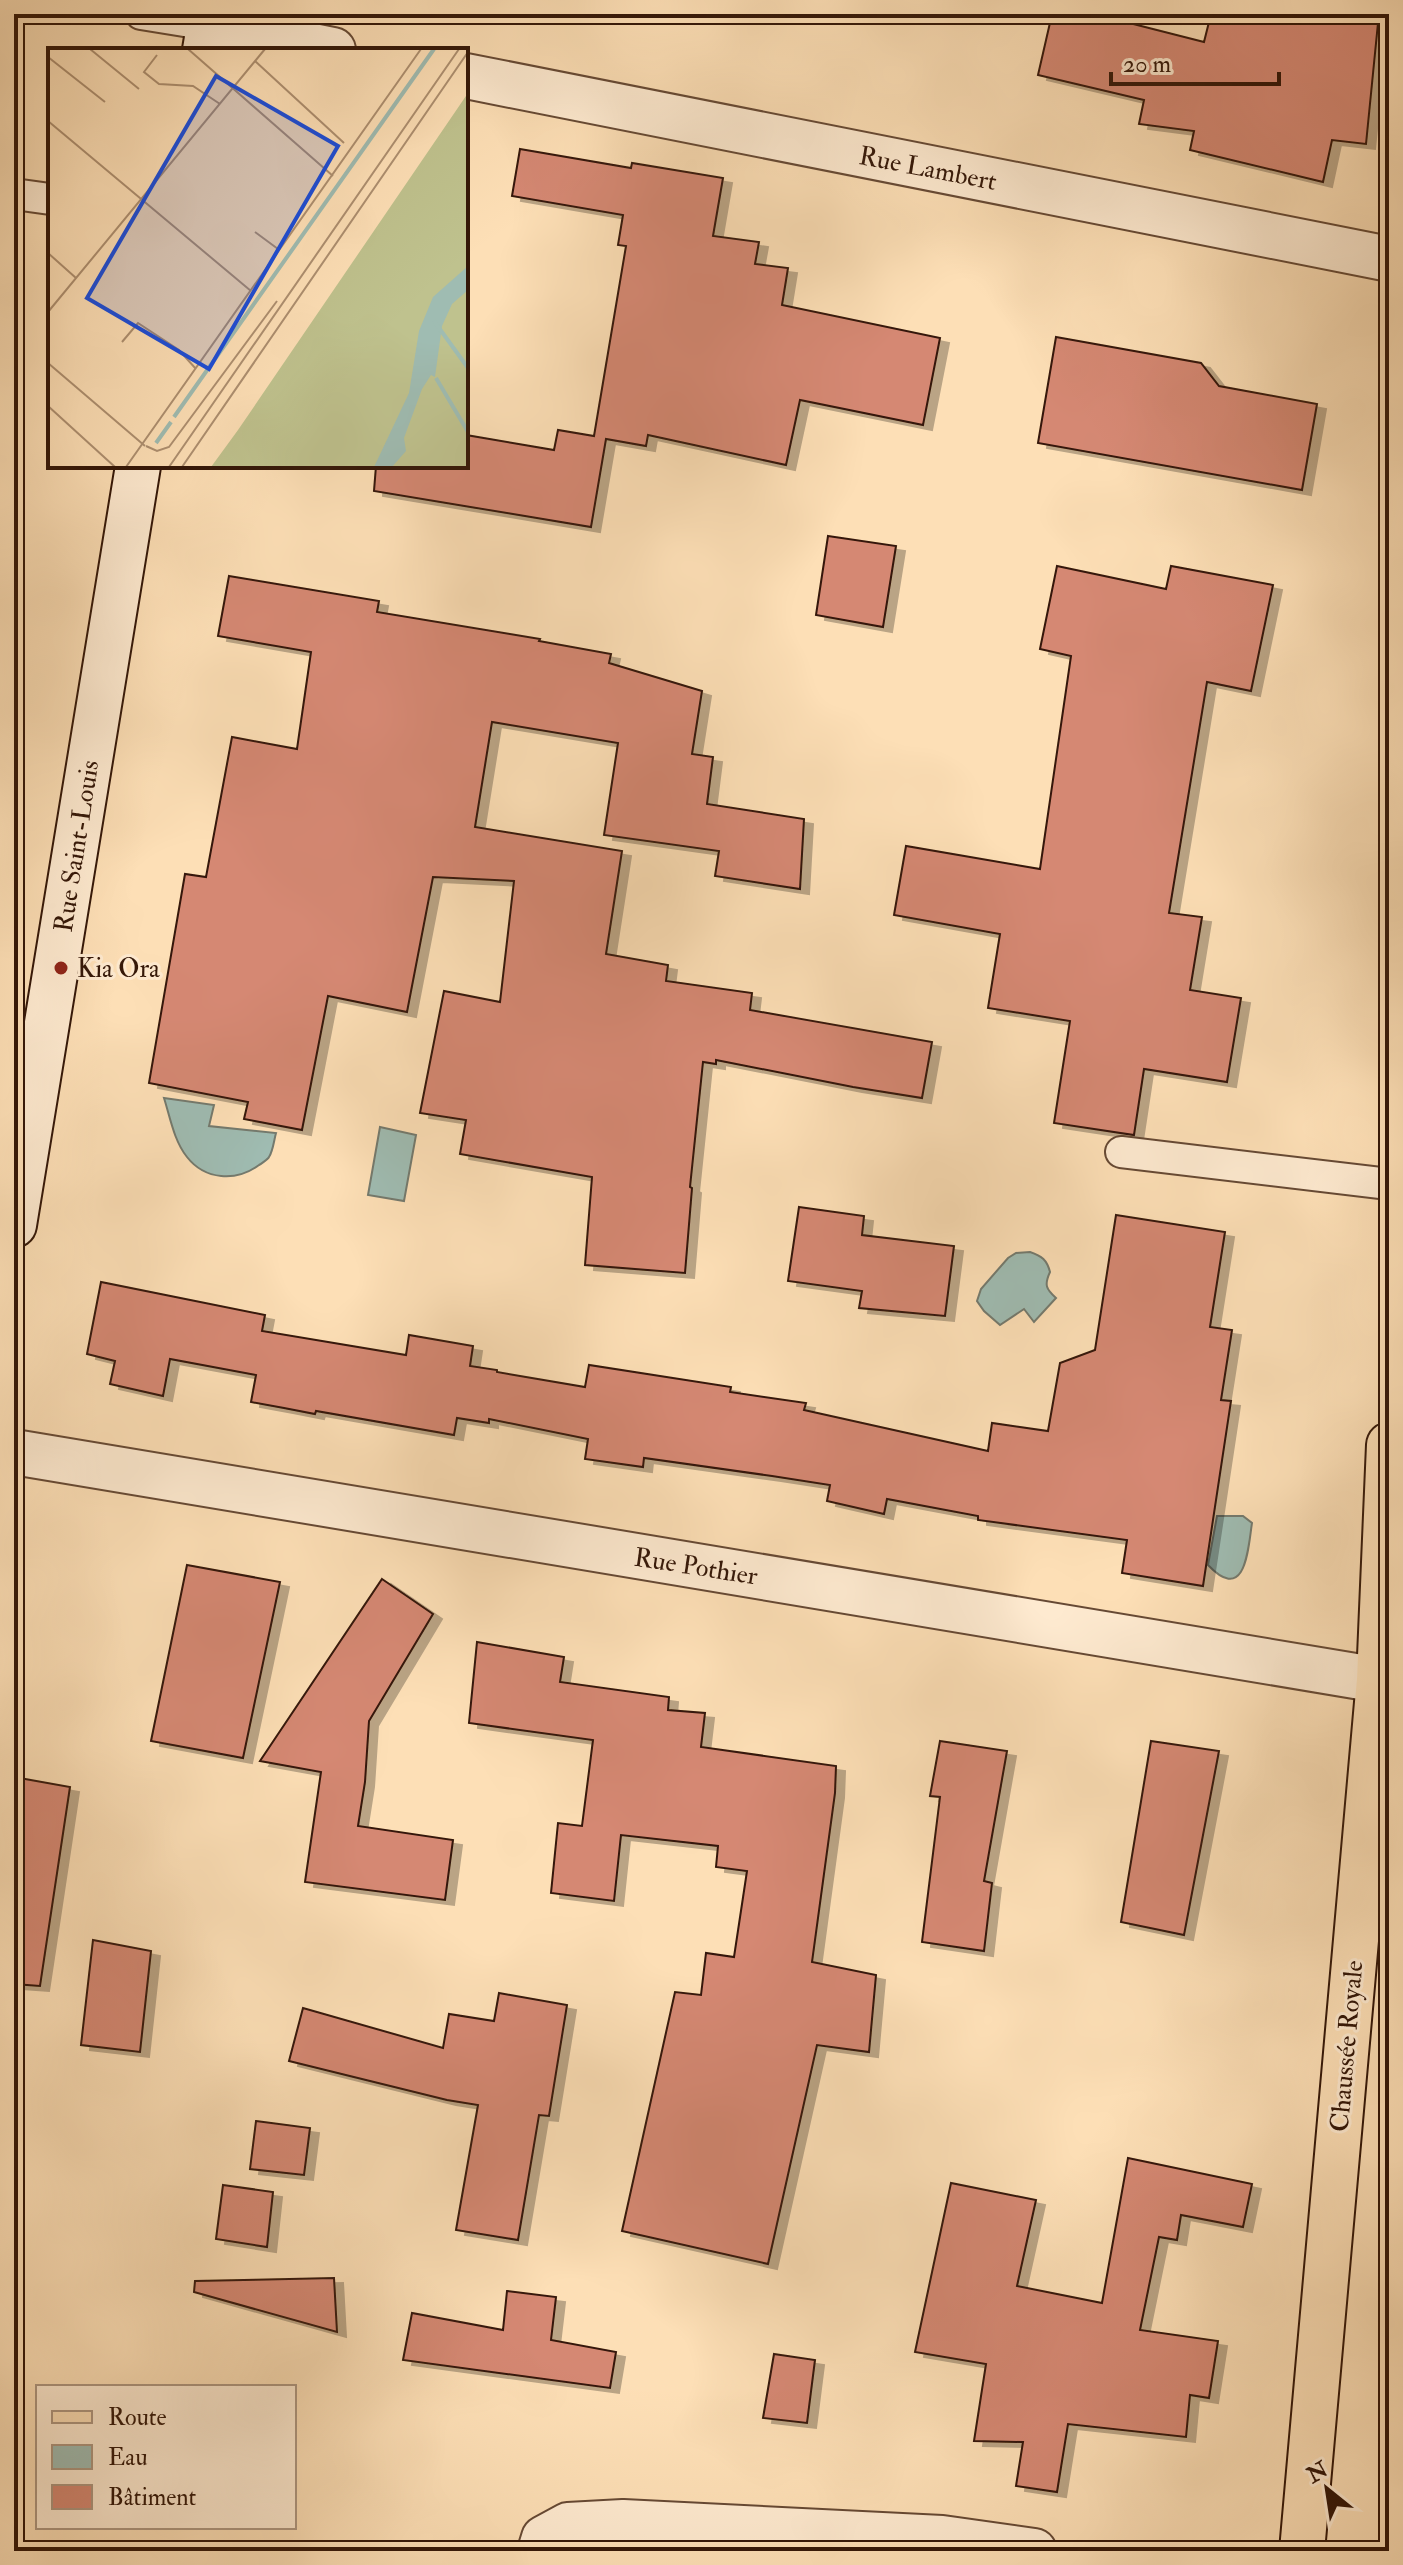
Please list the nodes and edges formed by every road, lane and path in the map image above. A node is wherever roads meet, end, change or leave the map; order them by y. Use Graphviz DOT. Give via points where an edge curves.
graph roads {
  1 [pos="141,14"];
  2 [pos="209,30"];
  3 [pos="321,48"];
  4 [pos="468,76"];
  5 [pos="14,194"];
  6 [pos="48,199"];
  7 [pos="1389,259"];
  8 [pos="138,468"];
  9 [pos="1121,1152"];
  10 [pos="1389,1184"];
  11 [pos="14,1225"];
  12 [pos="1389,1445"];
  13 [pos="14,1452"];
  14 [pos="1379,1680"];
  15 [pos="540,2551"];
  16 [pos="1034,2551"];
  17 [pos="1302,2551"];
  1 -- 2 [label="lane"];
  2 -- 3 [label="street"];
  4 -- 7 [label="street, Rue Lambert"];
  5 -- 6 [label="lane"];
  8 -- 11 [label="street, Rue Saint-Louis"];
  9 -- 10 [label="lane"];
  12 -- 14 [label="main road, Chaussée Royale"];
  13 -- 14 [label="street, Rue Pothier"];
  14 -- 17 [label="main road, Chaussée Royale"];
  15 -- 16 [label="street" via="544,2538 568,2525 623,2522 942,2538"];
}
